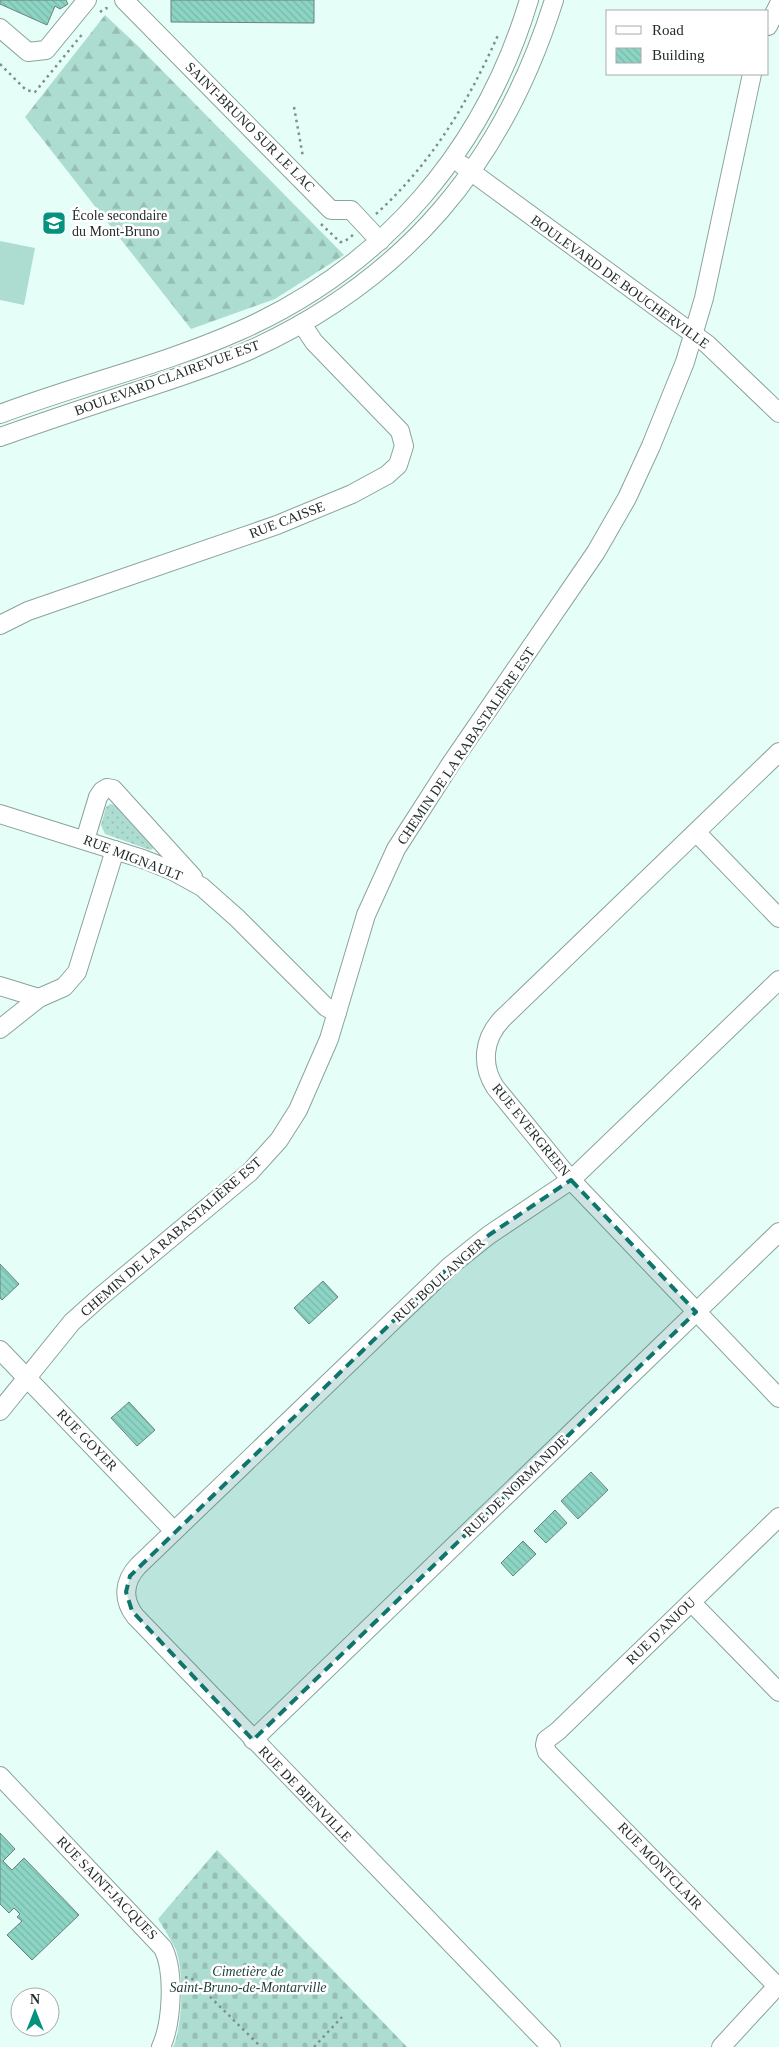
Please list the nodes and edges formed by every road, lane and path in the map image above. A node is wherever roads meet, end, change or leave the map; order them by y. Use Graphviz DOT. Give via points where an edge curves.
graph roads {
  1 [pos="529,0"];
  2 [pos="554,0"];
  3 [pos="779,4"];
  4 [pos="93,6"];
  5 [pos="118,6"];
  6 [pos="769,24"];
  7 [pos="87,27"];
  8 [pos="0,28"];
  9 [pos="498,34"];
  10 [pos="0,64"];
  11 [pos="752,75"];
  12 [pos="294,107"];
  13 [pos="454,158"];
  14 [pos="471,172"];
  15 [pos="307,185"];
  16 [pos="324,215"];
  17 [pos="364,224"];
  18 [pos="380,241"];
  19 [pos="302,324"];
  20 [pos="694,335"];
  21 [pos="779,413"];
  22 [pos="0,414"];
  23 [pos="0,437"];
  24 [pos="0,625"];
  25 [pos="779,752"];
  26 [pos="0,814"];
  27 [pos="697,833"];
  28 [pos="85,840"];
  29 [pos="115,850"];
  30 [pos="202,887"];
  31 [pos="779,918"];
  32 [pos="779,980"];
  33 [pos="0,986"];
  34 [pos="39,998"];
  35 [pos="337,1013"];
  36 [pos="0,1029"];
  37 [pos="571,1180"];
  38 [pos="779,1232"];
  39 [pos="696,1312"];
  40 [pos="0,1350"];
  41 [pos="27,1377"];
  42 [pos="779,1398"];
  43 [pos="0,1411"];
  44 [pos="779,1517"];
  45 [pos="174,1531"];
  46 [pos="692,1602"];
  47 [pos="779,1692"];
  48 [pos="253,1740"];
  49 [pos="545,1745"];
  50 [pos="0,1776"];
  51 [pos="169,1974"];
  52 [pos="778,1985"];
  53 [pos="342,2017"];
  54 [pos="160,2047"];
  55 [pos="261,2047"];
  56 [pos="314,2047"];
  57 [pos="551,2047"];
  58 [pos="721,2047"];
  1 -- 13 [label="street, BOULEVARD CLAIREVUE EST" via="500,78"];
  2 -- 14 [label="street, BOULEVARD CLAIREVUE EST" via="522,86"];
  3 -- 6 [label="street"];
  4 -- 5 [label="path"];
  4 -- 8 [label="street" via="46,50 28,52"];
  5 -- 15 [label="street, SAINT-BRUNO SUR LE LAC"];
  7 -- 10 [label="path" via="35,92 28,91"];
  9 -- 17 [label="path" via="438,146 396,196"];
  11 -- 20 [label="street, CHEMIN DE LA RABASTALIÈRE EST"];
  12 -- 15 [label="path"];
  13 -- 14 [label="street, BOULEVARD DE BOUCHERVILLE"];
  13 -- 18 [label="street, BOULEVARD CLAIREVUE EST" via="417,204"];
  14 -- 19 [label="street, BOULEVARD CLAIREVUE EST" via="400,252 355,289"];
  14 -- 20 [label="street, BOULEVARD DE BOUCHERVILLE"];
  15 -- 16 [label="street, SAINT-BRUNO SUR LE LAC"];
  16 -- 17 [label="street" via="351,210"];
  16 -- 17 [label="path" via="342,243"];
  17 -- 18 [label="street"];
  18 -- 22 [label="street, BOULEVARD CLAIREVUE EST" via="312,291 244,329"];
  19 -- 23 [label="street, BOULEVARD CLAIREVUE EST" via="220,362"];
  19 -- 24 [label="street, RUE CAISSE" via="314,342 400,431 404,451 395,469 352,494 305,515 28,611"];
  20 -- 21 [label="street, BOULEVARD DE BOUCHERVILLE"];
  20 -- 35 [label="street, CHEMIN DE LA RABASTALIÈRE EST" via="651,446 614,522 390,861 366,915"];
  25 -- 27 [label="street, RUE EVERGREEN"];
  26 -- 28 [label="street, RUE MIGNAULT"];
  27 -- 31 [label="street"];
  27 -- 37 [label="street, RUE EVERGREEN" via="502,1019 490,1036 486,1062 492,1082"];
  28 -- 29 [label="street, RUE MIGNAULT"];
  28 -- 30 [label="street" via="100,794 107,788 114,789"];
  29 -- 30 [label="street, RUE MIGNAULT" via="158,864"];
  29 -- 34 [label="street" via="77,972 64,987"];
  30 -- 35 [label="street, RUE MIGNAULT" via="326,1007"];
  32 -- 37 [label="street, RUE BOULANGER"];
  33 -- 34 [label="street"];
  34 -- 36 [label="street"];
  35 -- 41 [label="street, CHEMIN DE LA RABASTALIÈRE EST" via="309,1087 286,1130 271,1150 240,1181 85,1309"];
  37 -- 39 [label="street, RUE EVERGREEN"];
  37 -- 45 [label="street, RUE BOULANGER" via="489,1234 450,1266"];
  38 -- 39 [label="street, RUE DE NORMANDIE"];
  39 -- 42 [label="street, RUE EVERGREEN"];
  39 -- 48 [label="street, RUE DE NORMANDIE"];
  40 -- 41 [label="street, RUE GOYER"];
  41 -- 43 [label="street, CHEMIN DE LA RABASTALIÈRE EST"];
  41 -- 45 [label="street, RUE GOYER"];
  44 -- 46 [label="street, RUE D'ANJOU"];
  45 -- 48 [label="street, RUE DE BIENVILLE" via="132,1572 126,1586 127,1602 135,1616"];
  46 -- 47 [label="street"];
  46 -- 49 [label="street, RUE D'ANJOU" via="546,1740"];
  48 -- 57 [label="street, RUE DE BIENVILLE"];
  49 -- 52 [label="street, RUE MONTCLAIR" via="547,1752"];
  50 -- 51 [label="street, RUE SAINT-JACQUES" via="156,1939 167,1958"];
  51 -- 54 [label="street, RUE SAINT-JACQUES" via="168,2021"];
  51 -- 55 [label="path" via="192,1980"];
  52 -- 58 [label="street"];
  53 -- 56 [label="path"];
}
